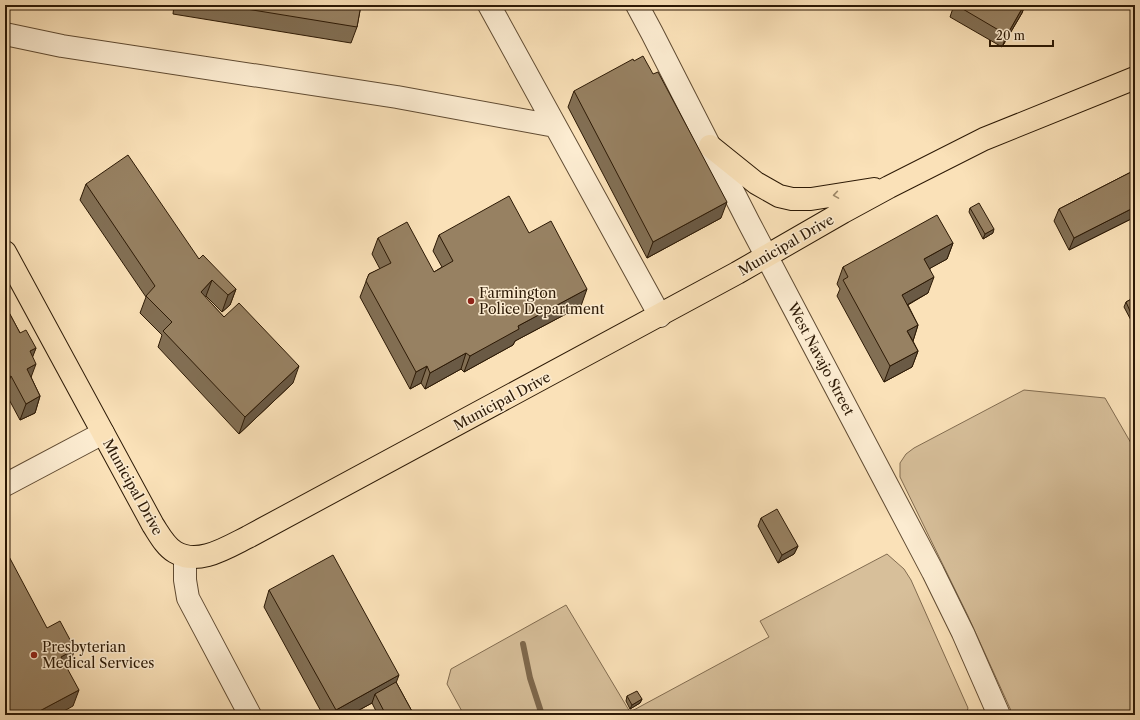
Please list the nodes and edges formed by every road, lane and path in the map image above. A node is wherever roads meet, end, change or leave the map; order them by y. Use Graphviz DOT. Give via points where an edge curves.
graph roads {
  1 [pos="489,5"];
  2 [pos="637,5"];
  3 [pos="5,34"];
  4 [pos="1135,78"];
  5 [pos="555,126"];
  6 [pos="710,146"];
  7 [pos="889,187"];
  8 [pos="5,252"];
  9 [pos="767,256"];
  10 [pos="660,316"];
  11 [pos="103,433"];
  12 [pos="5,485"];
  13 [pos="185,557"];
  14 [pos="250,715"];
  15 [pos="999,715"];
  1 -- 5 [label="street"];
  2 -- 6 [label="street, West Navajo Street"];
  3 -- 5 [label="street" via="62,46 397,97"];
  4 -- 7 [label="main road, Municipal Drive" via="984,139"];
  5 -- 10 [label="street"];
  7 -- 6 [label="main road, one-way" via="811,199 792,199 779,196 756,183"];
  6 -- 9 [label="street, West Navajo Street"];
  7 -- 9 [label="main road, Municipal Drive"];
  8 -- 11 [label="main road, Municipal Drive"];
  9 -- 10 [label="main road, Municipal Drive"];
  9 -- 15 [label="street, West Navajo Street" via="934,572"];
  10 -- 13 [label="main road, Municipal Drive" via="248,537 203,557"];
  11 -- 12 [label="street"];
  11 -- 13 [label="main road, Municipal Drive" via="164,542 174,552"];
  13 -- 14 [label="street" via="188,598"];
}
